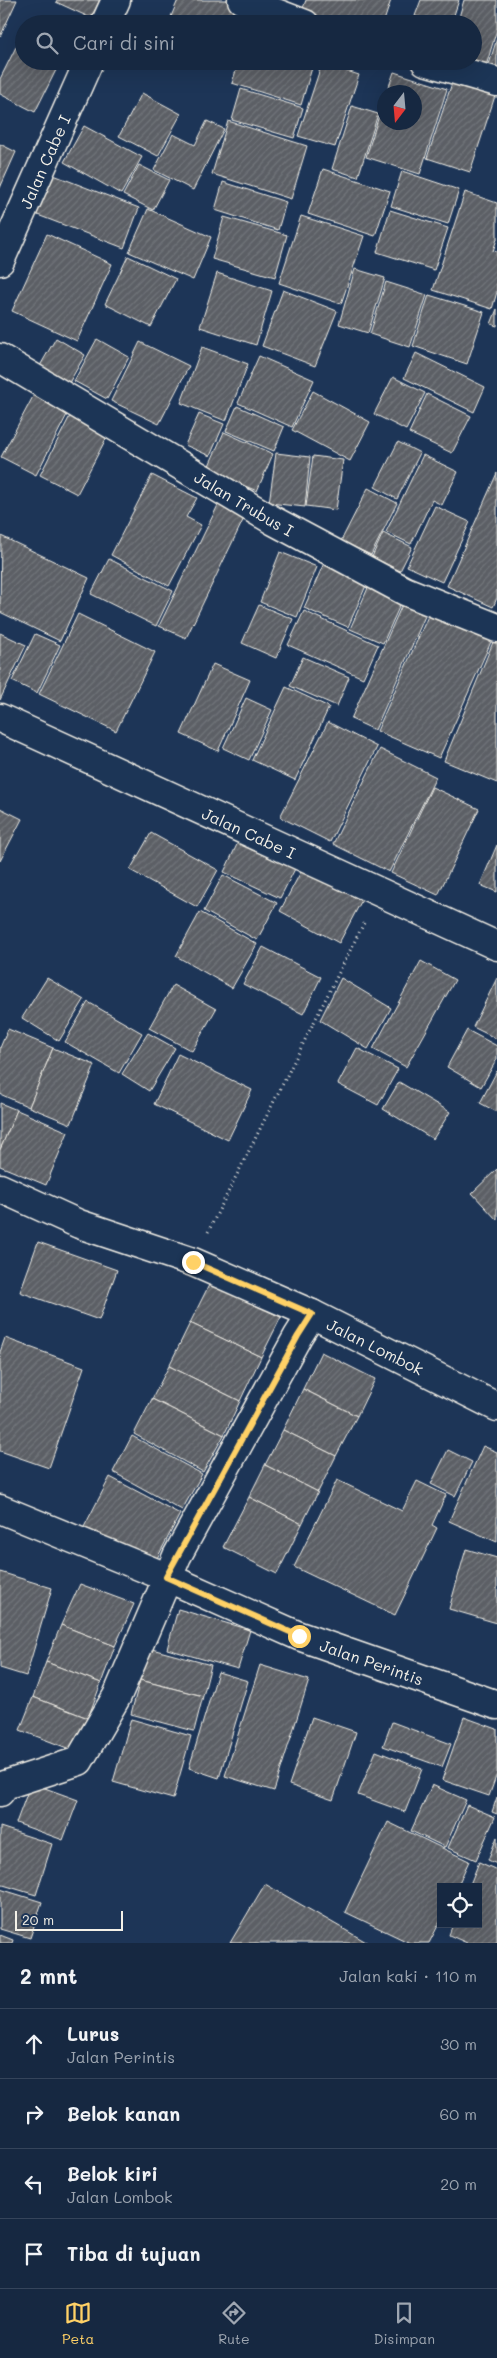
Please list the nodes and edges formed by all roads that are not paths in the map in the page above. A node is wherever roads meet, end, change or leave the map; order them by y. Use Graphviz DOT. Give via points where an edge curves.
graph roads {
  1 [pos="116,0"];
  2 [pos="242,0"];
  3 [pos="109,15"];
  4 [pos="281,15"];
  5 [pos="85,70"];
  6 [pos="456,70"];
  7 [pos="497,82"];
  8 [pos="0,261"];
  9 [pos="0,358"];
  10 [pos="497,628"];
  11 [pos="0,718"];
  12 [pos="497,946"];
  13 [pos="0,1188"];
  14 [pos="312,1314"];
  15 [pos="497,1407"];
  16 [pos="0,1509"];
  17 [pos="166,1577"];
  18 [pos="497,1704"];
  19 [pos="0,1792"];
  1 -- 3 [label="street"];
  2 -- 4 [label="street"];
  5 -- 8 [label="street, Jalan Cabe I"];
  6 -- 7 [label="street"];
  9 -- 10 [label="street, Jalan Trubus I" via="274,521 405,591"];
  11 -- 12 [label="street, Jalan Cabe I"];
  13 -- 14 [label="street, Jalan Lombok" via="79,1224 193,1262"];
  14 -- 15 [label="street, Jalan Lombok"];
  14 -- 17 [label="street"];
  16 -- 17 [label="street, Jalan Perintis"];
  17 -- 18 [label="street, Jalan Perintis" via="299,1636"];
  17 -- 19 [label="street" via="118,1696 79,1760 5,1785"];
}
